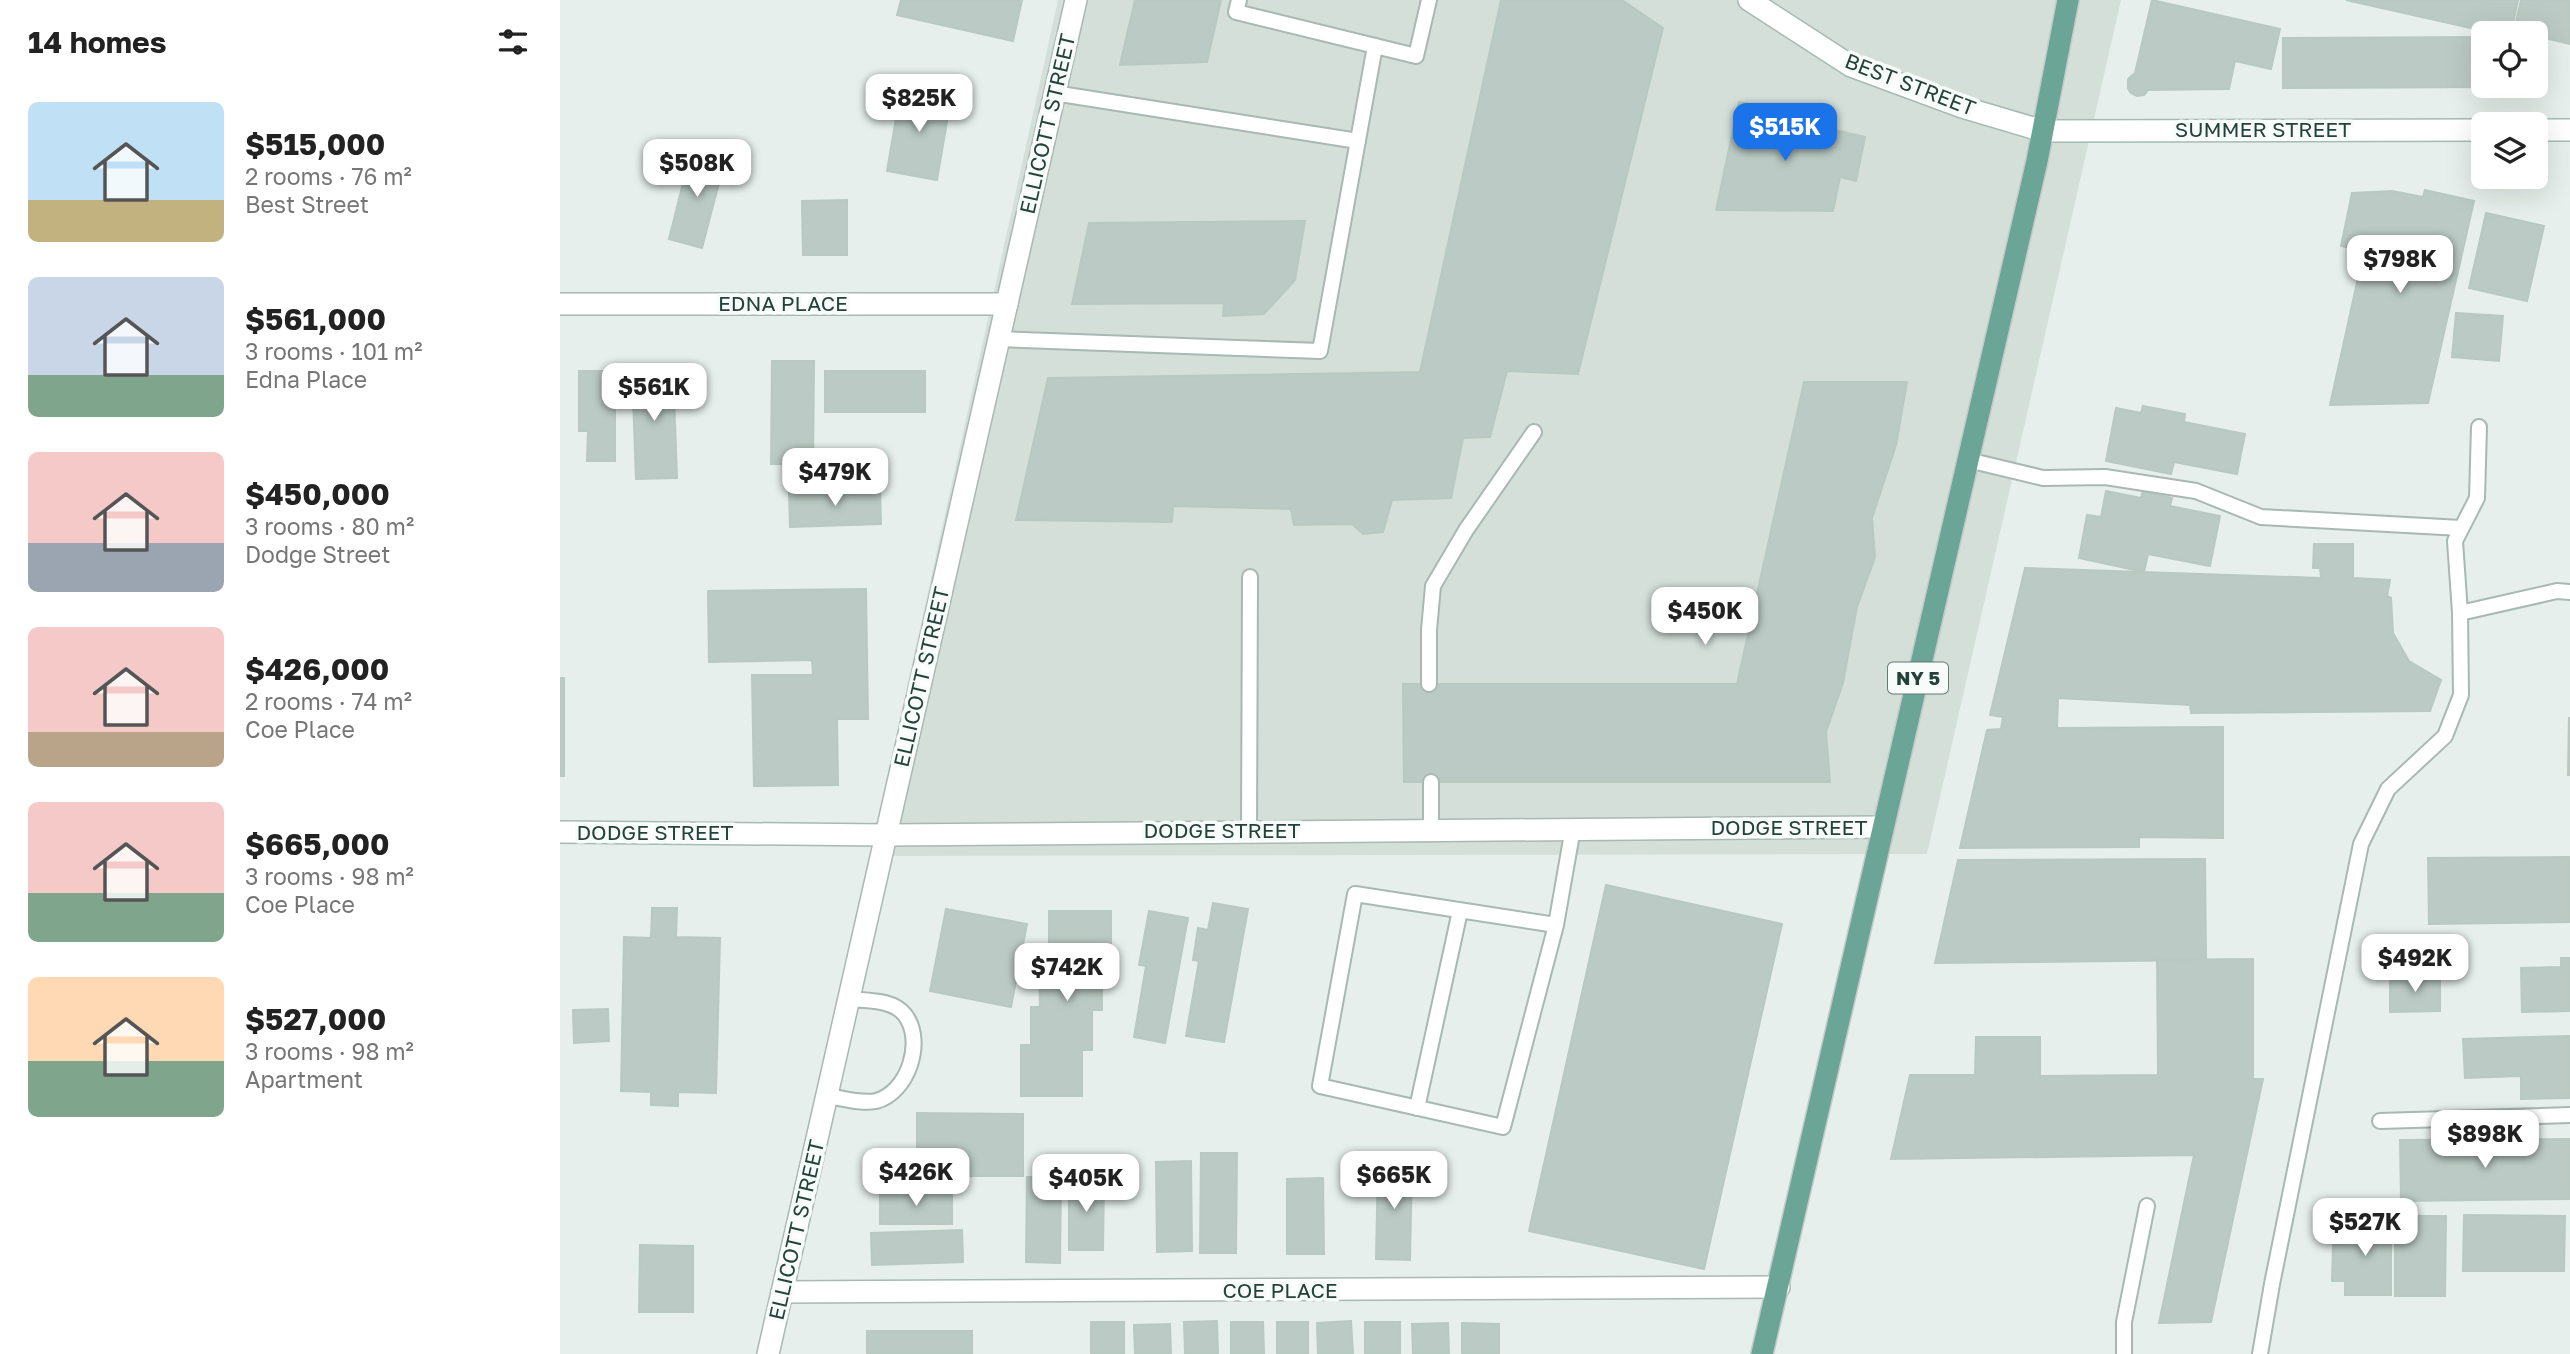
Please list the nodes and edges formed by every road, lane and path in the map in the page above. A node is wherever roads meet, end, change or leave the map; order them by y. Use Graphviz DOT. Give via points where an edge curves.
graph roads {
  1 [pos="1076,0"];
  2 [pos="1239,0"];
  3 [pos="1429,0"];
  4 [pos="1749,0"];
  5 [pos="2068,0"];
  6 [pos="1376,46"];
  7 [pos="1055,93"];
  8 [pos="2471,130"];
  9 [pos="2548,130"];
  10 [pos="2570,130"];
  11 [pos="2043,131"];
  12 [pos="1358,141"];
  13 [pos="560,304"];
  14 [pos="1007,304"];
  15 [pos="999,339"];
  16 [pos="2479,427"];
  17 [pos="1534,432"];
  18 [pos="1968,460"];
  19 [pos="2461,528"];
  20 [pos="1250,578"];
  21 [pos="2570,592"];
  22 [pos="2460,613"];
  23 [pos="1429,684"];
  24 [pos="1431,782"];
  25 [pos="1883,827"];
  26 [pos="1573,828"];
  27 [pos="1431,829"];
  28 [pos="1249,831"];
  29 [pos="560,832"];
  30 [pos="886,835"];
  31 [pos="1460,911"];
  32 [pos="1556,925"];
  33 [pos="849,999"];
  34 [pos="827,1096"];
  35 [pos="1417,1108"];
  36 [pos="2570,1115"];
  37 [pos="2380,1121"];
  38 [pos="2147,1206"];
  39 [pos="1779,1287"];
  40 [pos="782,1293"];
  41 [pos="768,1354"];
  42 [pos="1762,1354"];
  43 [pos="2123,1354"];
  44 [pos="2260,1354"];
  1 -- 7 [label="street, ELLICOTT STREET"];
  2 -- 6 [label="lane" via="1236,12"];
  3 -- 6 [label="lane" via="1416,56"];
  4 -- 11 [label="street, BEST STREET" via="1851,66"];
  5 -- 11 [label="main road, NY 5"];
  6 -- 12 [label="lane"];
  7 -- 12 [label="lane"];
  7 -- 14 [label="street, ELLICOTT STREET"];
  8 -- 11 [label="street, SUMMER STREET"];
  9 -- 10 [label="street"];
  11 -- 18 [label="main road, NY 5"];
  12 -- 15 [label="lane" via="1320,351"];
  13 -- 14 [label="street, EDNA PLACE"];
  14 -- 15 [label="street, ELLICOTT STREET"];
  15 -- 30 [label="street, ELLICOTT STREET"];
  16 -- 19 [label="lane" via="2477,498"];
  17 -- 23 [label="lane" via="1433,586"];
  18 -- 19 [label="lane" via="2043,478 2105,477 2196,491 2261,517"];
  18 -- 25 [label="main road, NY 5"];
  19 -- 22 [label="lane" via="2455,541"];
  20 -- 28 [label="lane"];
  21 -- 22 [label="lane"];
  22 -- 44 [label="lane" via="2461,695 2445,736 2388,789 2361,844"];
  24 -- 27 [label="lane"];
  25 -- 26 [label="street, DODGE STREET"];
  25 -- 39 [label="main road, NY 5"];
  26 -- 27 [label="street, DODGE STREET"];
  26 -- 32 [label="lane"];
  27 -- 28 [label="street, DODGE STREET"];
  28 -- 30 [label="street, DODGE STREET"];
  29 -- 30 [label="street, DODGE STREET"];
  30 -- 33 [label="street, ELLICOTT STREET"];
  31 -- 32 [label="lane"];
  31 -- 35 [label="lane"];
  31 -- 35 [label="lane" via="1355,894 1320,1086"];
  32 -- 35 [label="lane" via="1503,1127"];
  33 -- 34 [label="street, ELLICOTT STREET"];
  33 -- 34 [label="lane" via="887,1003 905,1014 914,1035 912,1059 901,1083 885,1097 873,1102"];
  34 -- 40 [label="street, ELLICOTT STREET"];
  36 -- 37 [label="lane"];
  38 -- 43 [label="lane" via="2124,1321"];
  39 -- 40 [label="street, COE PLACE"];
  39 -- 42 [label="main road, NY 5"];
  40 -- 41 [label="street, ELLICOTT STREET"];
}
